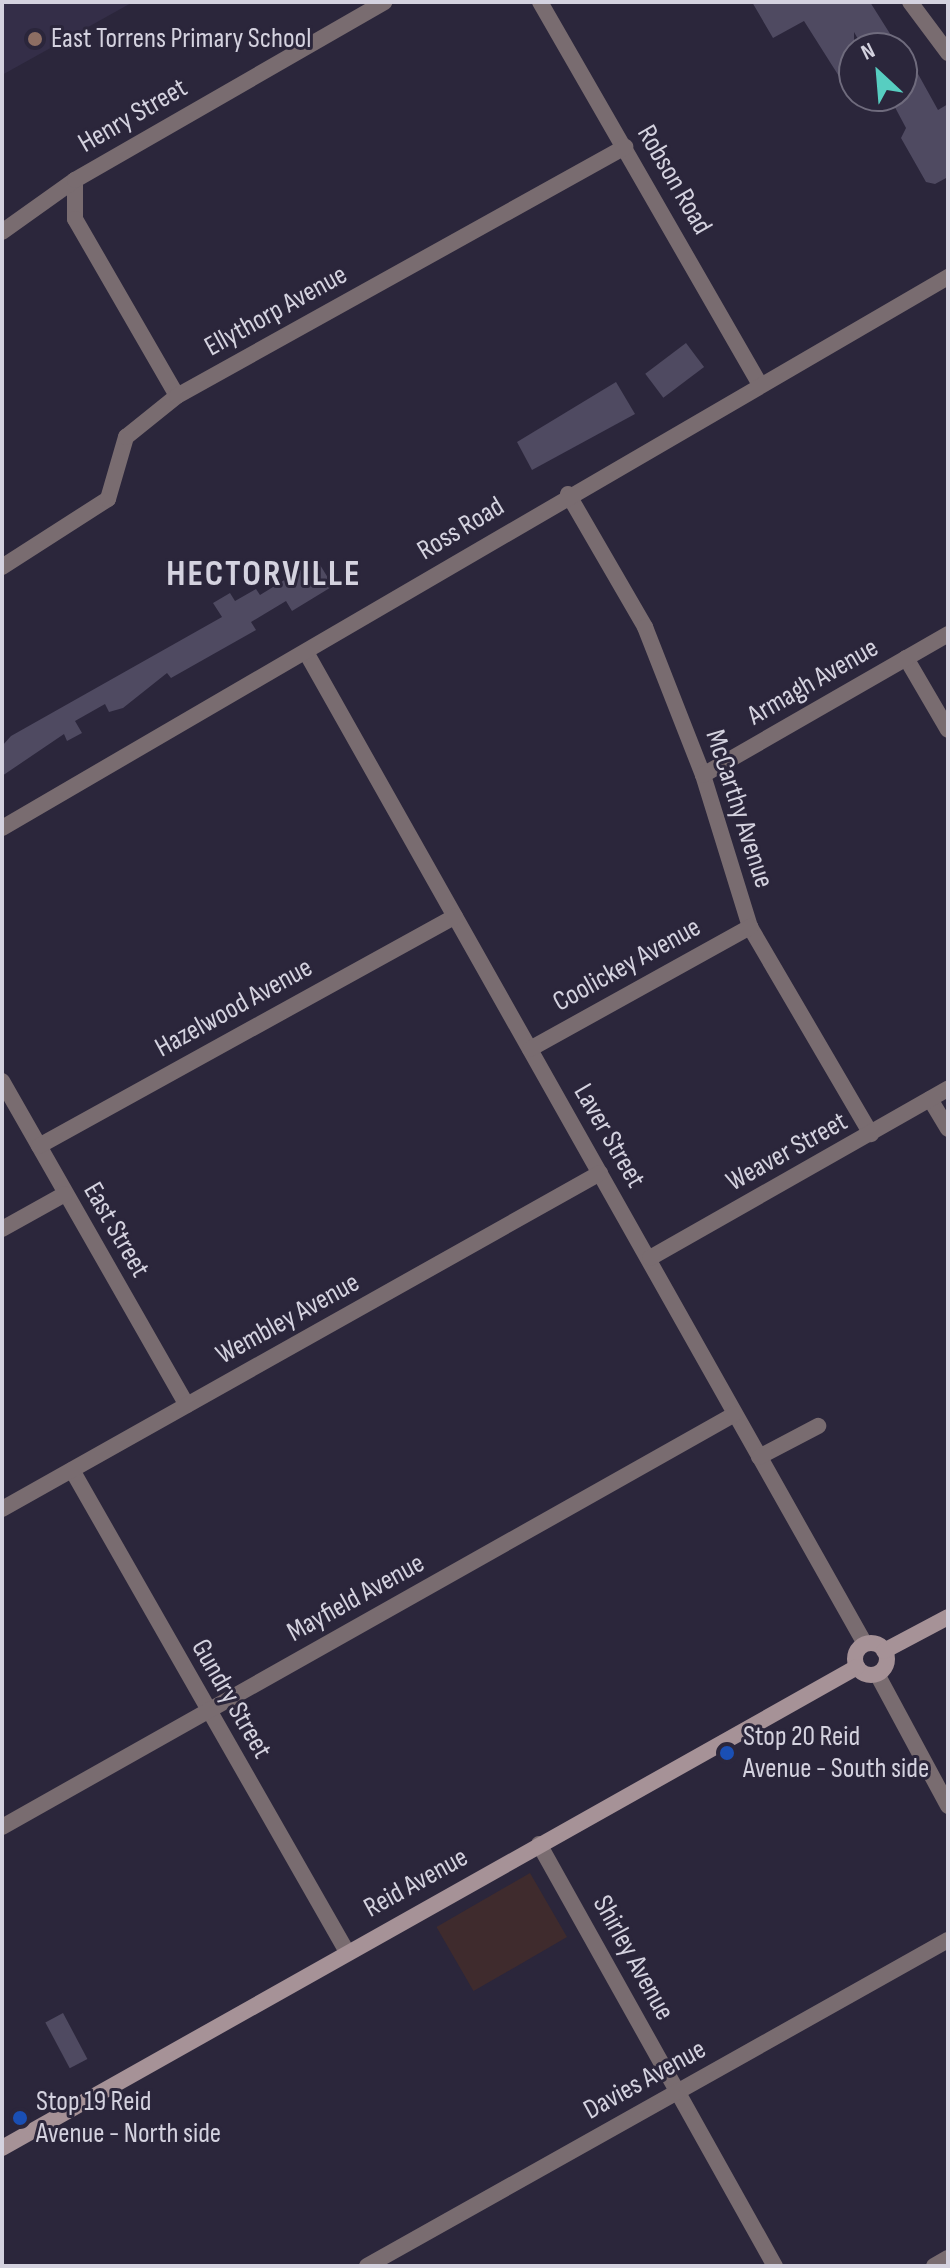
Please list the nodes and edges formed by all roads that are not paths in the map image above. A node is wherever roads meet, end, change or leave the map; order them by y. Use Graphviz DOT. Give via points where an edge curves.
graph roads {
  1 [pos="384,2"];
  2 [pos="540,2"];
  3 [pos="910,2"];
  4 [pos="948,53"];
  5 [pos="625,147"];
  6 [pos="75,180"];
  7 [pos="2,232"];
  8 [pos="948,277"];
  9 [pos="760,385"];
  10 [pos="177,396"];
  11 [pos="568,494"];
  12 [pos="2,567"];
  13 [pos="948,634"];
  14 [pos="307,654"];
  15 [pos="906,658"];
  16 [pos="948,730"];
  17 [pos="703,775"];
  18 [pos="2,828"];
  19 [pos="455,916"];
  20 [pos="750,927"];
  21 [pos="530,1049"];
  22 [pos="2,1081"];
  23 [pos="948,1089"];
  24 [pos="930,1099"];
  25 [pos="948,1129"];
  26 [pos="871,1134"];
  27 [pos="39,1146"];
  28 [pos="600,1173"];
  29 [pos="65,1194"];
  30 [pos="2,1229"];
  31 [pos="650,1258"];
  32 [pos="187,1405"];
  33 [pos="735,1414"];
  34 [pos="818,1426"];
  35 [pos="759,1457"];
  36 [pos="72,1470"];
  37 [pos="2,1509"];
  38 [pos="948,1617"];
  39 [pos="865,1644"];
  40 [pos="884,1651"];
  41 [pos="857,1667"];
  42 [pos="877,1674"];
  43 [pos="208,1711"];
  44 [pos="948,1806"];
  45 [pos="2,1827"];
  46 [pos="539,1844"];
  47 [pos="948,1940"];
  48 [pos="347,1952"];
  49 [pos="678,2092"];
  50 [pos="2,2148"];
  51 [pos="948,2258"];
  52 [pos="367,2266"];
  53 [pos="775,2266"];
  54 [pos="934,2266"];
  1 -- 6 [label="street, Henry Street"];
  2 -- 5 [label="street, Robson Road"];
  3 -- 4 [label="street"];
  5 -- 9 [label="street, Robson Road"];
  5 -- 10 [label="street, Ellythorp Avenue"];
  6 -- 7 [label="street, Henry Street"];
  6 -- 10 [label="street" via="75,219"];
  8 -- 9 [label="street, Ross Road"];
  9 -- 11 [label="street, Ross Road"];
  10 -- 12 [label="street, Ellythorp Avenue" via="126,437 108,499"];
  11 -- 14 [label="street, Ross Road"];
  11 -- 17 [label="street, McCarthy Avenue" via="645,627"];
  13 -- 15 [label="street, Armagh Avenue"];
  14 -- 18 [label="street, Ross Road"];
  14 -- 19 [label="street, Laver Street"];
  15 -- 16 [label="street"];
  15 -- 17 [label="street, Armagh Avenue"];
  17 -- 20 [label="street, McCarthy Avenue"];
  19 -- 21 [label="street, Laver Street"];
  19 -- 27 [label="street, Hazelwood Avenue"];
  20 -- 21 [label="street, Coolickey Avenue"];
  20 -- 26 [label="street, McCarthy Avenue"];
  21 -- 28 [label="street, Laver Street"];
  22 -- 27 [label="street, East Street"];
  23 -- 24 [label="street, Weaver Street"];
  24 -- 25 [label="street"];
  24 -- 26 [label="street, Weaver Street"];
  26 -- 31 [label="street, Weaver Street"];
  27 -- 29 [label="street, East Street"];
  28 -- 31 [label="street, Laver Street"];
  28 -- 32 [label="street, Wembley Avenue"];
  29 -- 30 [label="street"];
  29 -- 32 [label="street, East Street"];
  31 -- 33 [label="street, Laver Street"];
  32 -- 36 [label="street, Wembley Avenue"];
  33 -- 35 [label="street, Laver Street"];
  33 -- 43 [label="street, Mayfield Avenue"];
  34 -- 35 [label="street"];
  35 -- 39 [label="street, Laver Street"];
  36 -- 37 [label="street, Wembley Avenue"];
  36 -- 43 [label="street, Gundry Street"];
  38 -- 40 [label="street"];
  39 -- 40 [label="street"];
  39 -- 41 [label="street" via="855,1656"];
  40 -- 42 [label="street" via="887,1662"];
  41 -- 42 [label="street"];
  41 -- 46 [label="street, Reid Avenue"];
  42 -- 44 [label="street"];
  43 -- 45 [label="street, Mayfield Avenue"];
  43 -- 48 [label="street, Gundry Street"];
  46 -- 48 [label="street, Reid Avenue"];
  46 -- 49 [label="street, Shirley Avenue"];
  47 -- 49 [label="street, Davies Avenue"];
  48 -- 50 [label="street, Reid Avenue"];
  49 -- 52 [label="street, Davies Avenue"];
  49 -- 53 [label="street, Shirley Avenue"];
  51 -- 54 [label="street"];
}
